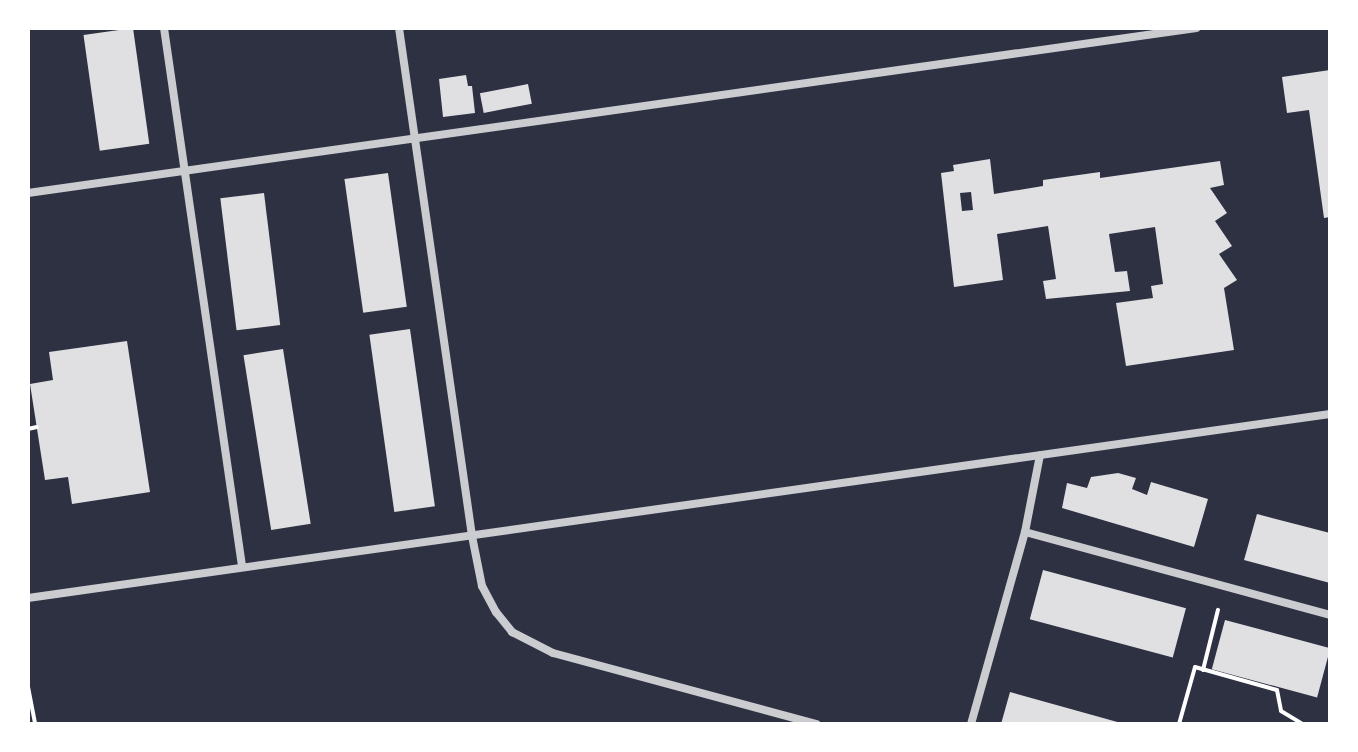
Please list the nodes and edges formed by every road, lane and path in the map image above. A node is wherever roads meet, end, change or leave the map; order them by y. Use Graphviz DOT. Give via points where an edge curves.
graph roads {
  1 [pos="164,28"];
  2 [pos="399,28"];
  3 [pos="1196,28"];
  4 [pos="415,139"];
  5 [pos="184,172"];
  6 [pos="28,193"];
  7 [pos="1330,414"];
  8 [pos="37,427"];
  9 [pos="28,429"];
  10 [pos="1040,455"];
  11 [pos="1025,532"];
  12 [pos="472,536"];
  13 [pos="242,566"];
  14 [pos="28,598"];
  15 [pos="1218,610"];
  16 [pos="1330,615"];
  17 [pos="1203,670"];
  18 [pos="28,687"];
  19 [pos="35,724"];
  20 [pos="817,724"];
  21 [pos="971,724"];
  22 [pos="1179,724"];
  23 [pos="1303,724"];
  1 -- 5 [label="street"];
  2 -- 4 [label="street"];
  3 -- 4 [label="street"];
  4 -- 5 [label="street"];
  4 -- 12 [label="street"];
  5 -- 6 [label="street"];
  5 -- 13 [label="street"];
  7 -- 10 [label="street"];
  8 -- 9 [label="path"];
  10 -- 11 [label="street"];
  10 -- 12 [label="street"];
  11 -- 16 [label="street"];
  11 -- 21 [label="street"];
  12 -- 13 [label="street"];
  12 -- 20 [label="street" via="482,586 504,622 529,643"];
  13 -- 14 [label="street"];
  15 -- 17 [label="path"];
  17 -- 22 [label="path" via="1195,667"];
  17 -- 23 [label="path" via="1277,690 1281,711"];
  18 -- 19 [label="path"];
}
